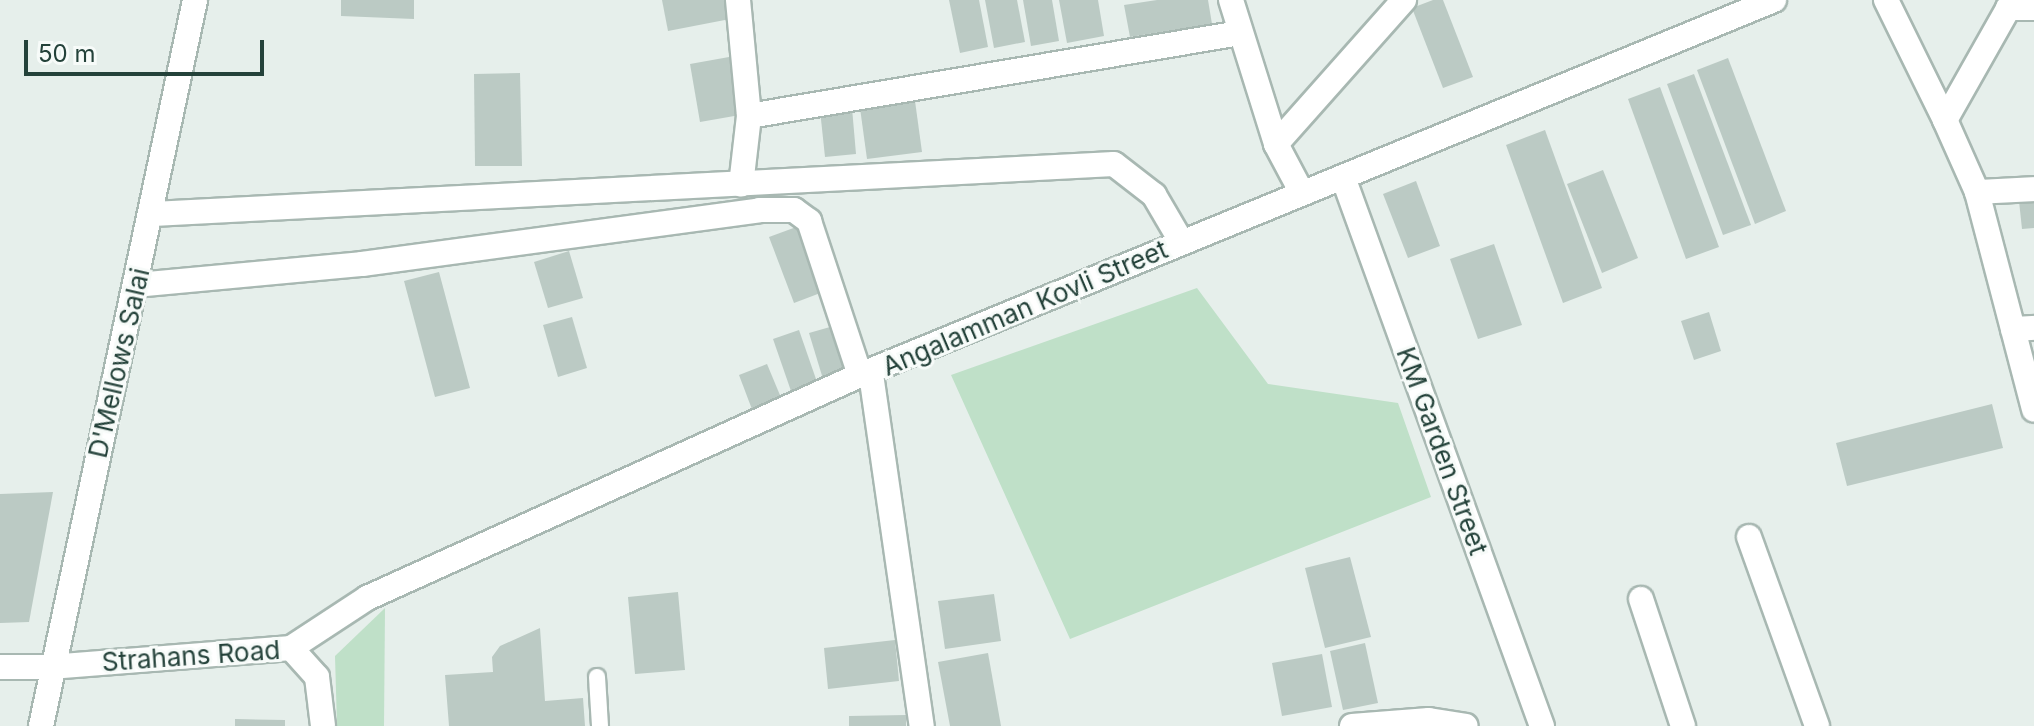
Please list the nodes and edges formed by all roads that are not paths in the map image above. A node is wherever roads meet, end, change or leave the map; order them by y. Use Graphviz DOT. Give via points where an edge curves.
graph roads {
  1 [pos="195,0"];
  2 [pos="738,0"];
  3 [pos="1231,0"];
  4 [pos="1404,0"];
  5 [pos="1774,0"];
  6 [pos="1886,0"];
  7 [pos="2010,4"];
  8 [pos="2034,8"];
  9 [pos="1238,33"];
  10 [pos="749,116"];
  11 [pos="1945,120"];
  12 [pos="1276,144"];
  13 [pos="1343,177"];
  14 [pos="741,185"];
  15 [pos="2034,189"];
  16 [pos="1301,191"];
  17 [pos="1977,192"];
  18 [pos="153,214"];
  19 [pos="1181,241"];
  20 [pos="136,285"];
  21 [pos="2023,329"];
  22 [pos="865,374"];
  23 [pos="2034,410"];
  24 [pos="1749,537"];
  25 [pos="1641,599"];
  26 [pos="291,648"];
  27 [pos="0,667"];
  28 [pos="50,667"];
  29 [pos="597,677"];
  30 [pos="41,726"];
  31 [pos="323,726"];
  32 [pos="600,726"];
  33 [pos="922,726"];
  34 [pos="1352,726"];
  35 [pos="1466,726"];
  36 [pos="1542,726"];
  37 [pos="1683,726"];
  38 [pos="1817,726"];
  1 -- 18 [label="street, D'Mellows Salai"];
  2 -- 10 [label="street"];
  3 -- 9 [label="street"];
  4 -- 12 [label="street"];
  5 -- 13 [label="street, Angalamman Kovli Street"];
  6 -- 11 [label="street"];
  7 -- 8 [label="street"];
  7 -- 11 [label="street"];
  9 -- 10 [label="street"];
  9 -- 12 [label="street"];
  10 -- 14 [label="street"];
  11 -- 17 [label="street"];
  12 -- 16 [label="street"];
  13 -- 16 [label="street, Angalamman Kovli Street"];
  13 -- 36 [label="street, KM Garden Street"];
  14 -- 18 [label="street"];
  14 -- 19 [label="street" via="1114,164 1154,195"];
  15 -- 17 [label="street"];
  16 -- 19 [label="street, Angalamman Kovli Street"];
  17 -- 21 [label="street"];
  18 -- 20 [label="street, D'Mellows Salai"];
  19 -- 22 [label="street, Angalamman Kovli Street"];
  20 -- 22 [label="street" via="362,264 759,210 794,210 809,221"];
  20 -- 28 [label="street, D'Mellows Salai"];
  21 -- 23 [label="street"];
  22 -- 26 [label="street, Angalamman Kovli Street" via="367,598"];
  22 -- 33 [label="street"];
  24 -- 38 [label="street"];
  25 -- 37 [label="street"];
  26 -- 28 [label="street, Strahans Road"];
  26 -- 31 [label="street, Strahans Road" via="317,677"];
  27 -- 28 [label="street, Strahans Road"];
  28 -- 30 [label="street, D'Mellows Salai"];
  29 -- 32 [label="lane"];
  34 -- 35 [label="street" via="1429,720"];
}
